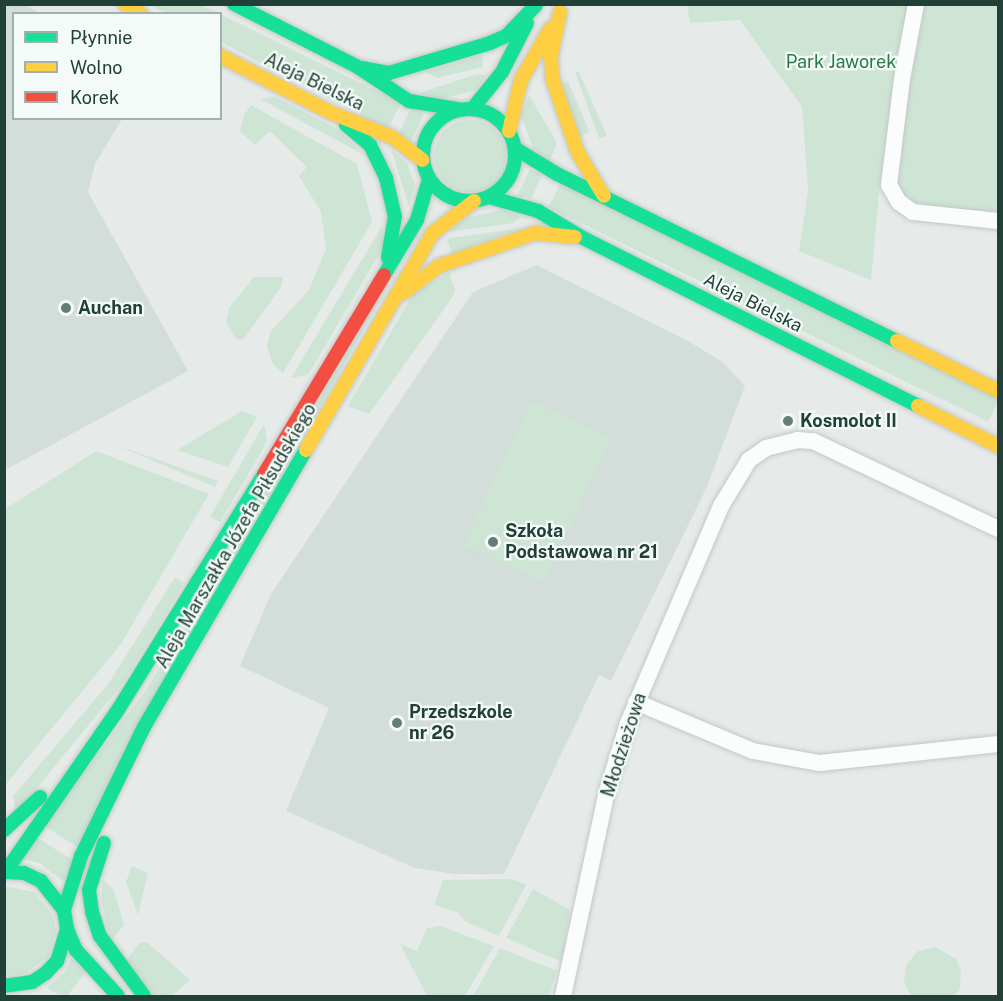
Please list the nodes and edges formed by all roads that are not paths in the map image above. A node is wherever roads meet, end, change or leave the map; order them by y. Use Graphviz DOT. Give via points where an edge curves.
graph roads {
  1 [pos="125,4"];
  2 [pos="234,4"];
  3 [pos="916,4"];
  4 [pos="537,5"];
  5 [pos="562,8"];
  6 [pos="138,12"];
  7 [pos="222,57"];
  8 [pos="356,66"];
  9 [pos="473,108"];
  10 [pos="458,109"];
  11 [pos="332,113"];
  12 [pos="509,131"];
  13 [pos="516,149"];
  14 [pos="422,160"];
  15 [pos="429,179"];
  16 [pos="604,196"];
  17 [pos="489,197"];
  18 [pos="474,201"];
  19 [pos="999,221"];
  20 [pos="583,238"];
  21 [pos="382,282"];
  22 [pos="395,299"];
  23 [pos="999,391"];
  24 [pos="999,446"];
  25 [pos="999,529"];
  26 [pos="636,702"];
  27 [pos="116,713"];
  28 [pos="144,727"];
  29 [pos="999,744"];
  30 [pos="4,830"];
  31 [pos="5,871"];
  32 [pos="64,910"];
  33 [pos="67,930"];
  34 [pos="10,986"];
  35 [pos="43,995"];
  36 [pos="118,996"];
  37 [pos="144,996"];
  38 [pos="563,996"];
  1 -- 6 [label="main road"];
  2 -- 8 [label="main road, Aleja Bielska"];
  3 -- 19 [label="street" via="889,185 898,202 913,212"];
  4 -- 8 [label="main road" via="506,36 490,43 389,73"];
  4 -- 9 [label="main road" via="502,72"];
  5 -- 12 [label="main road" via="521,80"];
  5 -- 16 [label="main road" via="551,56 552,78 578,153"];
  7 -- 11 [label="main road, Aleja Bielska"];
  8 -- 10 [label="main road, Aleja Bielska" via="409,101"];
  9 -- 10 [label="main road"];
  9 -- 12 [label="main road" via="487,112"];
  10 -- 14 [label="main road" via="431,128"];
  11 -- 14 [label="main road, Aleja Bielska" via="392,137"];
  11 -- 21 [label="main road" via="370,145 386,178 394,236"];
  12 -- 13 [label="main road"];
  13 -- 16 [label="main road, Aleja Bielska"];
  13 -- 17 [label="main road" via="510,178"];
  14 -- 15 [label="main road"];
  15 -- 18 [label="main road" via="448,197"];
  15 -- 21 [label="main road, Aleja Marszałka Józefa Piłsudskiego" via="417,220"];
  16 -- 23 [label="main road, Aleja Bielska"];
  17 -- 18 [label="main road"];
  17 -- 20 [label="main road, Aleja Bielska" via="538,211"];
  18 -- 22 [label="main road, Aleja Marszałka Józefa Piłsudskiego" via="433,233"];
  20 -- 22 [label="main road" via="535,233 438,266"];
  20 -- 24 [label="main road, Aleja Bielska"];
  21 -- 27 [label="main road, Aleja Marszałka Józefa Piłsudskiego"];
  22 -- 28 [label="main road, Aleja Marszałka Józefa Piłsudskiego"];
  25 -- 26 [label="street, Młodzieżowa" via="830,446 797,440 766,448 749,460 721,506"];
  26 -- 29 [label="street" via="753,751 820,763"];
  26 -- 38 [label="street, Młodzieżowa" via="606,795"];
  27 -- 30 [label="main road" via="23,816"];
  27 -- 31 [label="main road, Aleja Marszałka Józefa Piłsudskiego"];
  28 -- 32 [label="main road, Aleja Marszałka Józefa Piłsudskiego" via="81,856"];
  28 -- 37 [label="main road" via="96,866 89,901 100,936"];
  31 -- 32 [label="main road" via="24,873 41,881"];
  32 -- 33 [label="main road"];
  33 -- 34 [label="main road" via="57,961 46,973"];
  33 -- 36 [label="main road" via="76,950"];
  34 -- 35 [label="main road"];
}
